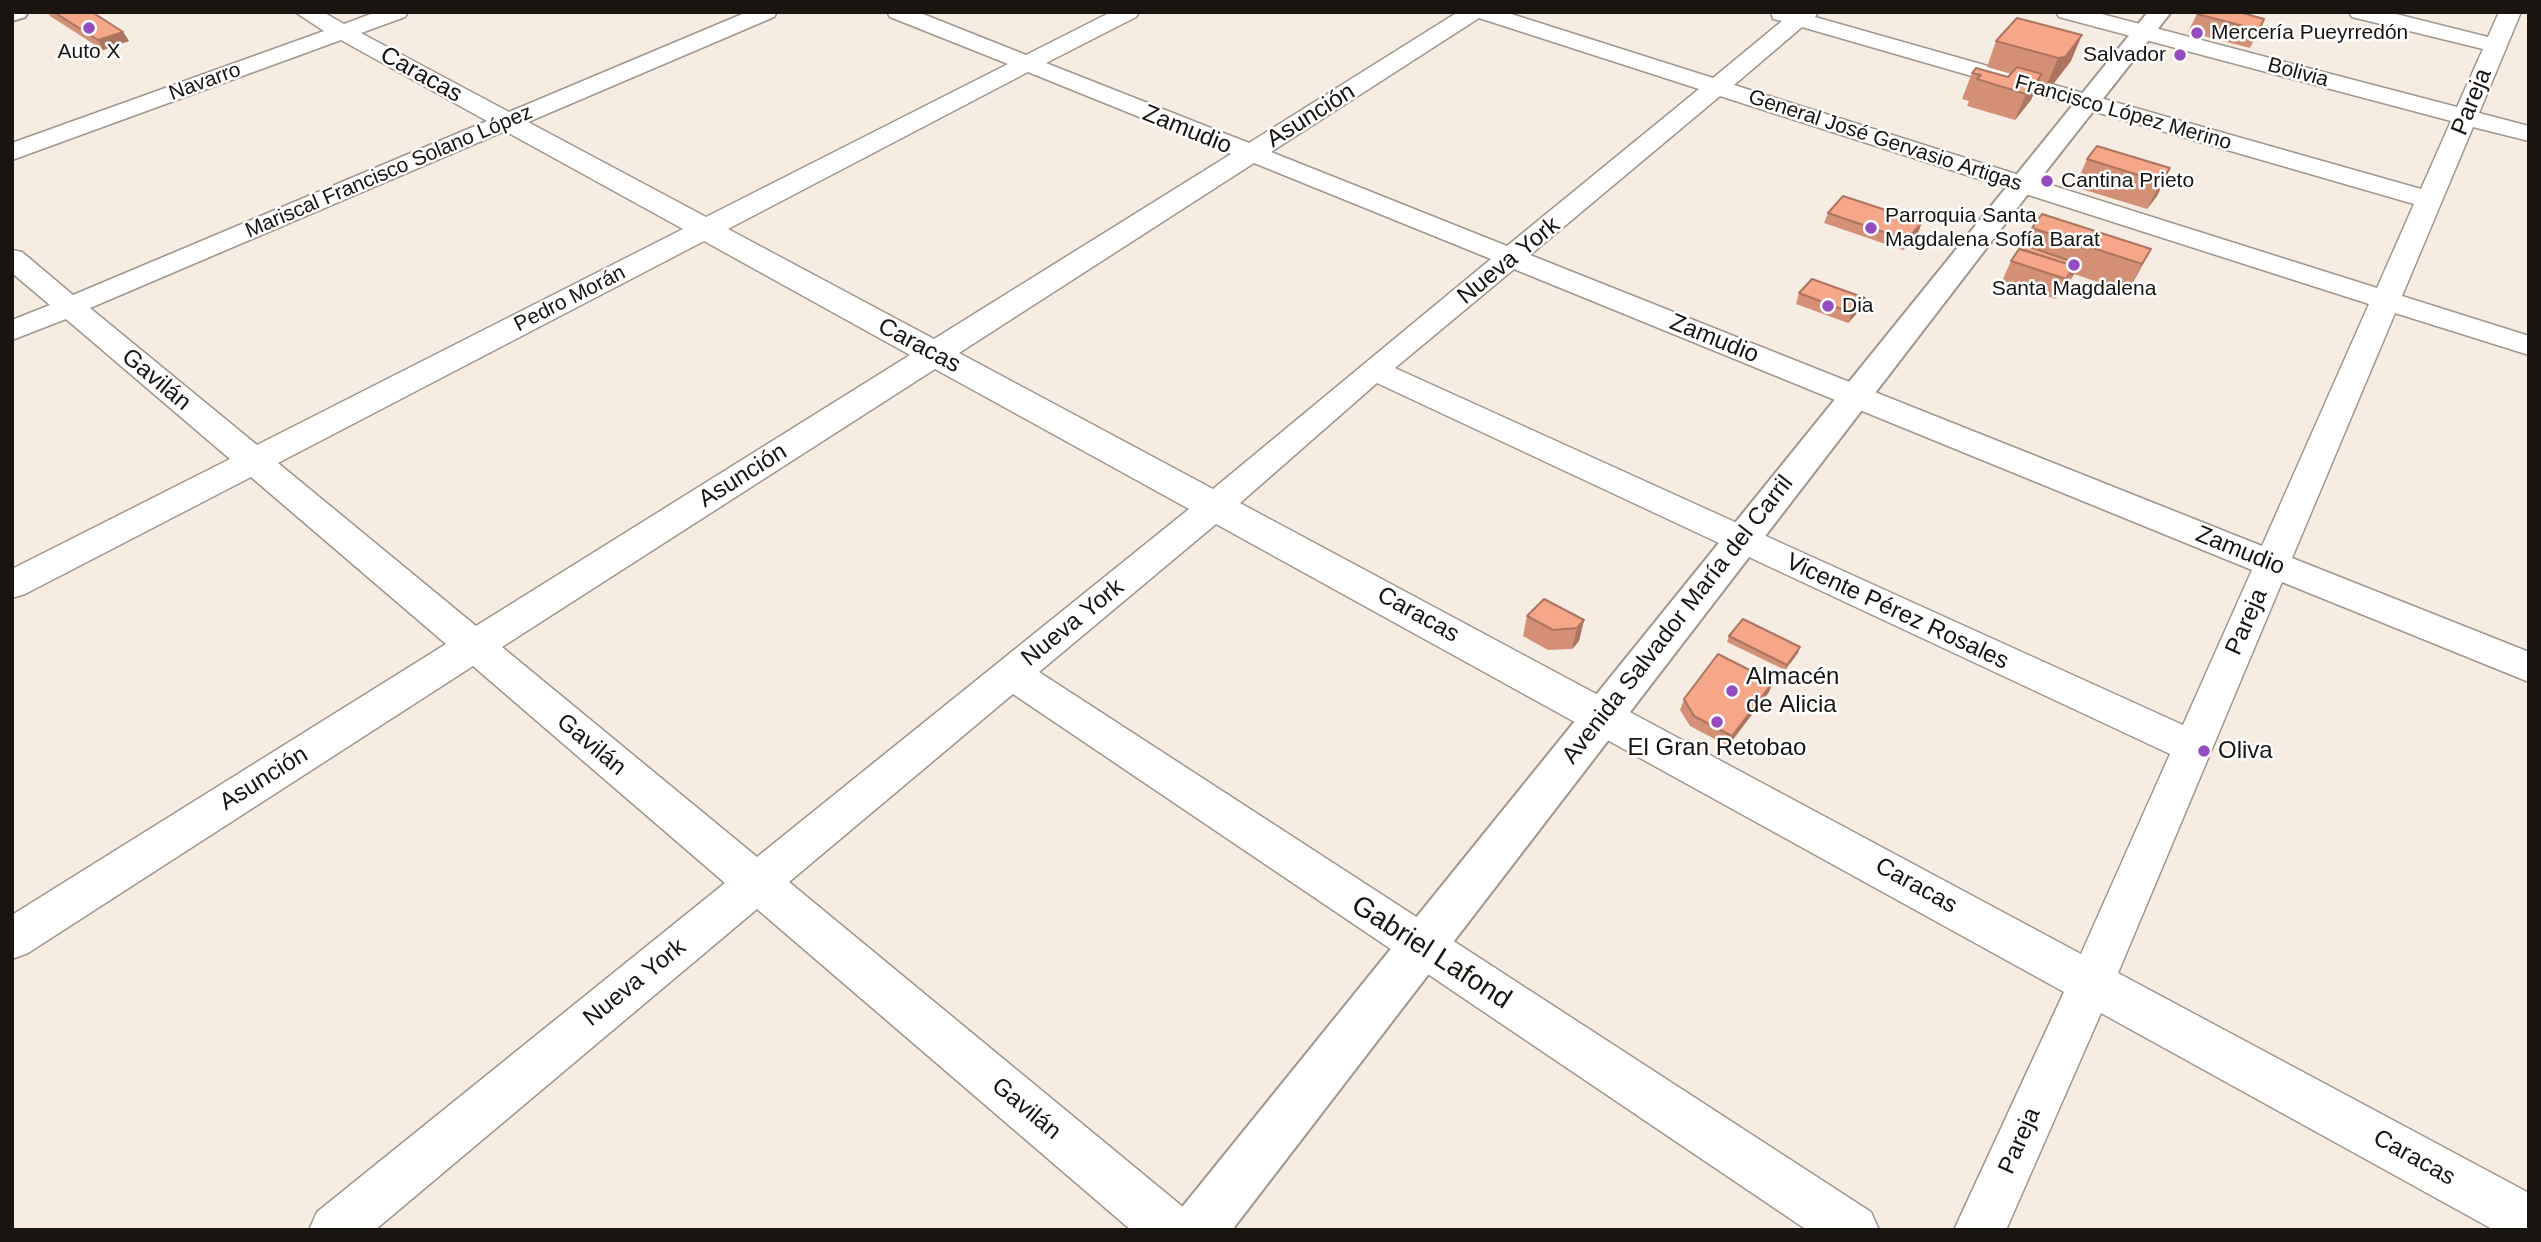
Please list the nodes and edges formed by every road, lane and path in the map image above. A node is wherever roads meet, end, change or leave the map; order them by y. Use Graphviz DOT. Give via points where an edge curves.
graph roads {
  1 [pos="306,12"];
  2 [pos="397,12"];
  3 [pos="766,12"];
  4 [pos="898,12"];
  5 [pos="1128,12"];
  6 [pos="1474,12"];
  7 [pos="1482,12"];
  8 [pos="2067,12"];
  9 [pos="2160,12"];
  10 [pos="2360,12"];
  11 [pos="2510,12"];
  12 [pos="1794,15"];
  13 [pos="342,32"];
  14 [pos="2143,32"];
  15 [pos="2495,46"];
  16 [pos="1026,65"];
  17 [pos="1718,88"];
  18 [pos="2088,103"];
  19 [pos="2466,118"];
  20 [pos="506,123"];
  21 [pos="2529,134"];
  22 [pos="12,152"];
  23 [pos="1250,155"];
  24 [pos="2021,184"];
  25 [pos="2430,200"];
  26 [pos="705,230"];
  27 [pos="12,258"];
  28 [pos="1513,258"];
  29 [pos="2387,300"];
  30 [pos="70,307"];
  31 [pos="12,331"];
  32 [pos="2529,346"];
  33 [pos="935,354"];
  34 [pos="1374,370"];
  35 [pos="1855,394"];
  36 [pos="252,462"];
  37 [pos="1216,505"];
  38 [pos="1740,540"];
  39 [pos="2272,564"];
  40 [pos="12,585"];
  41 [pos="474,646"];
  42 [pos="2529,668"];
  43 [pos="1011,673"];
  44 [pos="1602,715"];
  45 [pos="2192,747"];
  46 [pos="756,883"];
  47 [pos="12,939"];
  48 [pos="1421,946"];
  49 [pos="2092,981"];
  50 [pos="2529,1221"];
  51 [pos="335,1230"];
  52 [pos="1171,1230"];
  53 [pos="1198,1230"];
  54 [pos="1853,1230"];
  55 [pos="1980,1230"];
  1 -- 13 [label="street, Caracas"];
  2 -- 13 [label="street, Navarro"];
  3 -- 20 [label="street, Mariscal Francisco Solano López"];
  4 -- 16 [label="street, Zamudio"];
  5 -- 16 [label="street, Pedro Morán"];
  6 -- 23 [label="street, Asunción"];
  7 -- 17 [label="street, General José Gervasio Artigas"];
  8 -- 14 [label="street, Bolivia"];
  9 -- 14 [label="main road, Avenida Salvador María del Carril"];
  10 -- 15 [label="street"];
  11 -- 15 [label="street, Pareja"];
  12 -- 17 [label="street, Nueva York"];
  12 -- 18 [label="street, Francisco López Merino"];
  13 -- 20 [label="street, Caracas"];
  13 -- 22 [label="street, Navarro"];
  14 -- 18 [label="main road, Avenida Salvador María del Carril"];
  14 -- 19 [label="street, Bolivia"];
  15 -- 19 [label="street, Pareja"];
  16 -- 23 [label="street, Zamudio"];
  16 -- 26 [label="street, Pedro Morán"];
  17 -- 24 [label="street, General José Gervasio Artigas"];
  17 -- 28 [label="street, Nueva York"];
  18 -- 24 [label="main road, Avenida Salvador María del Carril"];
  18 -- 25 [label="street, Francisco López Merino"];
  19 -- 21 [label="street, Bolivia"];
  19 -- 25 [label="street, Pareja"];
  20 -- 26 [label="street, Caracas"];
  20 -- 30 [label="street, Mariscal Francisco Solano López"];
  23 -- 28 [label="street, Zamudio"];
  23 -- 33 [label="street, Asunción"];
  24 -- 29 [label="street, General José Gervasio Artigas"];
  24 -- 35 [label="main road, Avenida Salvador María del Carril"];
  25 -- 29 [label="street, Pareja"];
  26 -- 33 [label="street, Caracas"];
  26 -- 36 [label="street, Pedro Morán"];
  27 -- 30 [label="street, Gavilán"];
  28 -- 34 [label="street, Nueva York"];
  28 -- 35 [label="street, Zamudio"];
  29 -- 32 [label="street, General José Gervasio Artigas"];
  29 -- 39 [label="street, Pareja"];
  30 -- 31 [label="street, Mariscal Francisco Solano López"];
  30 -- 36 [label="street, Gavilán"];
  33 -- 37 [label="street, Caracas"];
  33 -- 41 [label="street, Asunción"];
  34 -- 37 [label="street, Nueva York"];
  34 -- 38 [label="street, Vicente Pérez Rosales"];
  35 -- 38 [label="main road, Avenida Salvador María del Carril"];
  35 -- 39 [label="street, Zamudio"];
  36 -- 40 [label="street, Pedro Morán"];
  36 -- 41 [label="street, Gavilán"];
  37 -- 43 [label="street, Nueva York"];
  37 -- 44 [label="street, Caracas"];
  38 -- 44 [label="main road, Avenida Salvador María del Carril"];
  38 -- 45 [label="street, Vicente Pérez Rosales"];
  39 -- 42 [label="street, Zamudio"];
  39 -- 45 [label="street, Pareja"];
  41 -- 46 [label="street, Gavilán"];
  41 -- 47 [label="street, Asunción"];
  43 -- 46 [label="street, Nueva York"];
  43 -- 48 [label="street, Gabriel Lafond"];
  44 -- 48 [label="main road, Avenida Salvador María del Carril"];
  44 -- 49 [label="street, Caracas"];
  45 -- 49 [label="street, Pareja"];
  46 -- 51 [label="street, Nueva York"];
  46 -- 52 [label="street, Gavilán"];
  48 -- 53 [label="main road, Avenida Salvador María del Carril"];
  48 -- 54 [label="street, Gabriel Lafond"];
  49 -- 50 [label="street, Caracas"];
  49 -- 55 [label="street, Pareja"];
}
